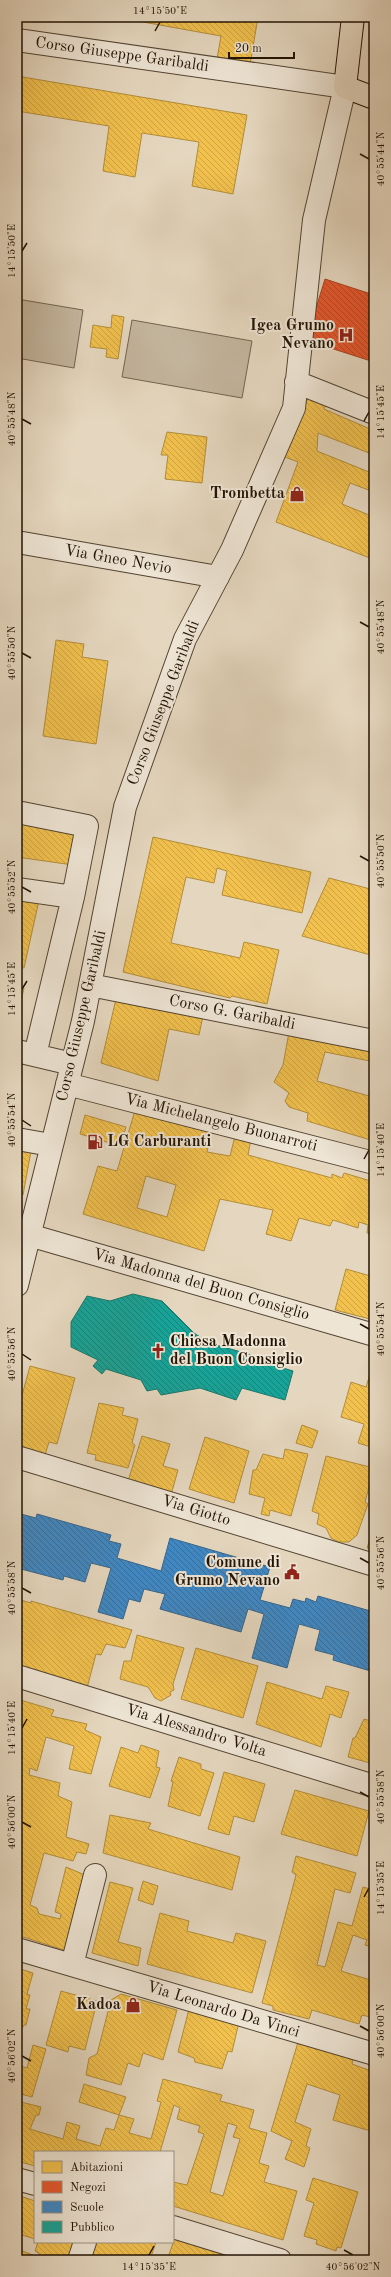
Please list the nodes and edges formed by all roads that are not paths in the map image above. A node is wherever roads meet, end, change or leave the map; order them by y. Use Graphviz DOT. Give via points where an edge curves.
graph roads {
  1 [pos="353,17"];
  2 [pos="17,40"];
  3 [pos="345,87"];
  4 [pos="374,98"];
  5 [pos="296,382"];
  6 [pos="374,414"];
  7 [pos="17,542"];
  8 [pos="218,577"];
  9 [pos="17,812"];
  10 [pos="17,889"];
  11 [pos="73,898"];
  12 [pos="90,985"];
  13 [pos="374,1041"];
  14 [pos="26,1053"];
  15 [pos="70,1074"];
  16 [pos="17,1139"];
  17 [pos="52,1145"];
  18 [pos="374,1162"];
  19 [pos="23,1235"];
  20 [pos="17,1285"];
  21 [pos="374,1335"];
  22 [pos="17,1457"];
  23 [pos="374,1565"];
  24 [pos="17,1676"];
  25 [pos="374,1786"];
  26 [pos="95,1875"];
  27 [pos="17,1949"];
  28 [pos="72,1965"];
  29 [pos="374,2054"];
  30 [pos="17,2178"];
  31 [pos="34,2184"];
  32 [pos="174,2227"];
  33 [pos="85,2243"];
  34 [pos="79,2260"];
  35 [pos="280,2260"];
  1 -- 3 [label="main road, Corso Giuseppe Garibaldi"];
  2 -- 3 [label="street, Corso Giuseppe Garibaldi"];
  3 -- 4 [label="main road"];
  3 -- 5 [label="street, Corso Giuseppe Garibaldi" via="314,220"];
  5 -- 6 [label="street"];
  5 -- 8 [label="street, Corso Giuseppe Garibaldi" via="294,408"];
  7 -- 8 [label="street, Via Gneo Nevio"];
  8 -- 12 [label="street, Corso Giuseppe Garibaldi" via="185,639 125,807"];
  9 -- 11 [label="street" via="87,826"];
  10 -- 11 [label="street"];
  11 -- 14 [label="street"];
  12 -- 13 [label="street, Corso G. Garibaldi"];
  12 -- 15 [label="street, Corso Giuseppe Garibaldi"];
  14 -- 15 [label="street, Via Michelangelo Buonarroti"];
  15 -- 17 [label="street, Corso Giuseppe Garibaldi"];
  15 -- 18 [label="street, Via Michelangelo Buonarroti"];
  16 -- 17 [label="street"];
  17 -- 19 [label="street, Corso Giuseppe Garibaldi"];
  19 -- 20 [label="street, Corso Giuseppe Garibaldi"];
  19 -- 21 [label="street, Via Madonna del Buon Consiglio"];
  22 -- 23 [label="street, Via Giotto"];
  24 -- 25 [label="street, Via Alessandro Volta"];
  26 -- 28 [label="street"];
  27 -- 28 [label="street, Via Leonardo Da Vinci"];
  28 -- 29 [label="street, Via Leonardo Da Vinci"];
  30 -- 31 [label="street"];
  32 -- 35 [label="street"];
  33 -- 34 [label="street"];
}
